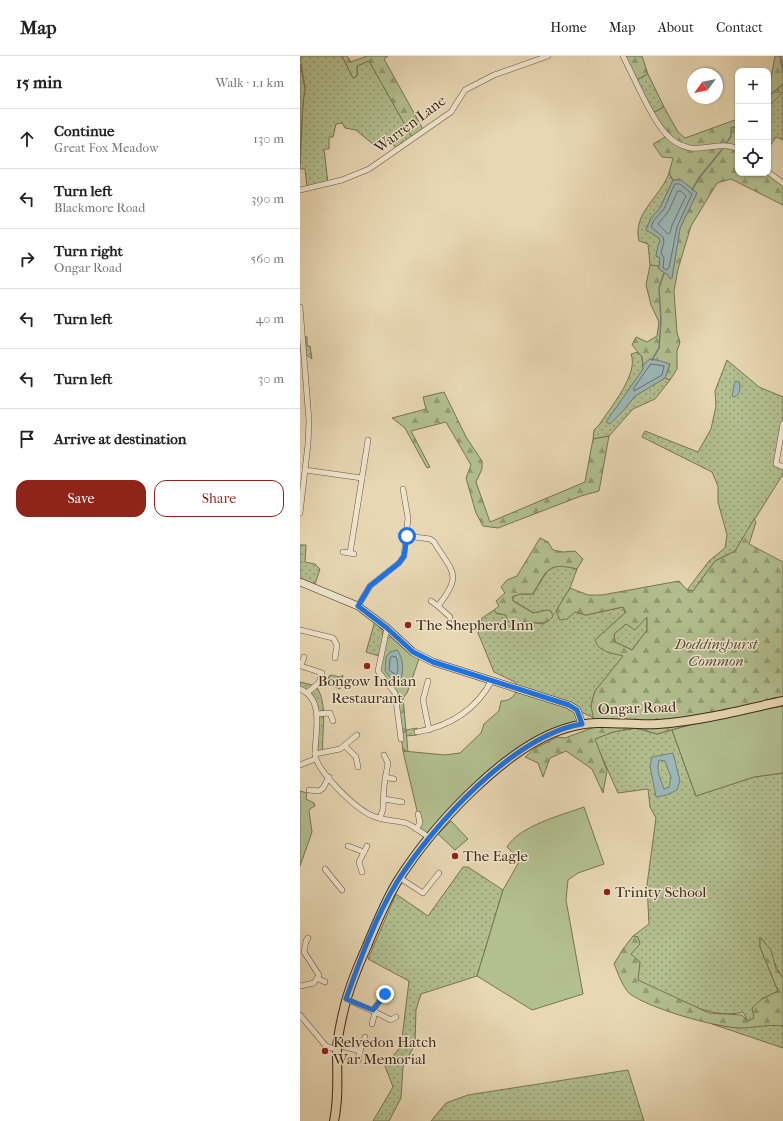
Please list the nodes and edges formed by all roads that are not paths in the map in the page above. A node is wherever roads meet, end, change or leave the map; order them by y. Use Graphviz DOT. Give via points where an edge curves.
graph roads {
  1 [pos="548,56"];
  2 [pos="623,56"];
  3 [pos="735,148"];
  4 [pos="771,174"];
  5 [pos="783,183"];
  6 [pos="300,190"];
  7 [pos="300,307"];
  8 [pos="303,372"];
  9 [pos="783,424"];
  10 [pos="368,440"];
  11 [pos="783,467"];
  12 [pos="305,470"];
  13 [pos="362,478"];
  14 [pos="403,489"];
  15 [pos="300,513"];
  16 [pos="407,536"];
  17 [pos="343,552"];
  18 [pos="300,582"];
  19 [pos="432,601"];
  20 [pos="358,606"];
  21 [pos="438,606"];
  22 [pos="450,617"];
  23 [pos="387,628"];
  24 [pos="300,630"];
  25 [pos="304,657"];
  26 [pos="335,658"];
  27 [pos="428,680"];
  28 [pos="492,680"];
  29 [pos="300,689"];
  30 [pos="308,692"];
  31 [pos="783,701"];
  32 [pos="316,716"];
  33 [pos="333,721"];
  34 [pos="582,724"];
  35 [pos="428,730"];
  36 [pos="417,732"];
  37 [pos="357,735"];
  38 [pos="401,739"];
  39 [pos="345,746"];
  40 [pos="384,755"];
  41 [pos="315,757"];
  42 [pos="300,765"];
  43 [pos="358,767"];
  44 [pos="329,777"];
  45 [pos="386,777"];
  46 [pos="394,779"];
  47 [pos="309,790"];
  48 [pos="384,799"];
  49 [pos="402,802"];
  50 [pos="418,814"];
  51 [pos="380,818"];
  52 [pos="416,829"];
  53 [pos="430,838"];
  54 [pos="348,846"];
  55 [pos="368,846"];
  56 [pos="364,852"];
  57 [pos="325,869"];
  58 [pos="362,872"];
  59 [pos="439,873"];
  60 [pos="400,878"];
  61 [pos="342,890"];
  62 [pos="308,938"];
  63 [pos="319,978"];
  64 [pos="326,982"];
  65 [pos="300,986"];
  66 [pos="385,994"];
  67 [pos="346,999"];
  68 [pos="374,1011"];
  69 [pos="300,1015"];
  70 [pos="396,1017"];
  71 [pos="372,1024"];
  72 [pos="365,1037"];
  73 [pos="337,1048"];
  74 [pos="360,1051"];
  75 [pos="358,1061"];
  76 [pos="334,1121"];
  1 -- 6 [label="street, Warren Lane" via="494,75 470,87 462,94 451,112 374,166 342,180"];
  2 -- 3 [label="street" via="663,131 674,142 689,148 721,145"];
  4 -- 5 [label="street"];
  7 -- 8 [label="street"];
  8 -- 12 [label="street" via="309,421"];
  9 -- 11 [label="street" via="776,464"];
  10 -- 13 [label="street"];
  12 -- 13 [label="street"];
  12 -- 15 [label="street"];
  13 -- 17 [label="street" via="352,553"];
  14 -- 16 [label="street" via="408,518"];
  16 -- 20 [label="street" via="404,556 370,586"];
  16 -- 21 [label="street" via="430,539 434,542 451,570 454,580 452,586"];
  18 -- 20 [label="street"];
  19 -- 21 [label="street"];
  20 -- 23 [label="street"];
  21 -- 22 [label="street"];
  23 -- 28 [label="street" via="420,656"];
  23 -- 38 [label="street" via="378,671 395,693"];
  24 -- 26 [label="street" via="333,638 337,645"];
  25 -- 30 [label="street" via="302,666 322,673 319,683"];
  27 -- 35 [label="street" via="422,700"];
  28 -- 34 [label="street" via="569,705 577,710"];
  28 -- 35 [label="street" via="479,701 469,710 443,726"];
  29 -- 30 [label="street"];
  30 -- 32 [label="street" via="316,704"];
  31 -- 34 [label="main road, Ongar Road" via="708,717 657,724"];
  32 -- 33 [label="street" via="330,713"];
  32 -- 41 [label="street"];
  34 -- 53 [label="main road, Ongar Road" via="553,732 510,758 486,778"];
  35 -- 36 [label="street"];
  37 -- 39 [label="street"];
  39 -- 41 [label="street"];
  39 -- 43 [label="street" via="356,757"];
  40 -- 45 [label="street" via="388,763"];
  41 -- 42 [label="street"];
  41 -- 44 [label="street" via="320,768"];
  44 -- 47 [label="street" via="319,791"];
  44 -- 51 [label="street" via="361,810"];
  45 -- 46 [label="street"];
  45 -- 48 [label="street"];
  48 -- 49 [label="street"];
  48 -- 51 [label="street"];
  50 -- 52 [label="street" via="420,823"];
  51 -- 52 [label="street" via="408,824"];
  52 -- 53 [label="street"];
  53 -- 60 [label="main road, Ongar Road"];
  54 -- 56 [label="street"];
  55 -- 56 [label="street"];
  56 -- 58 [label="street" via="359,862"];
  57 -- 61 [label="street"];
  59 -- 60 [label="street" via="423,893"];
  60 -- 67 [label="main road, Ongar Road" via="382,911"];
  62 -- 63 [label="street" via="304,952 318,972"];
  63 -- 64 [label="street"];
  63 -- 65 [label="street" via="314,983"];
  66 -- 68 [label="street"];
  67 -- 68 [label="street"];
  67 -- 73 [label="main road, Ongar Road"];
  68 -- 70 [label="street" via="390,1020"];
  68 -- 71 [label="street"];
  69 -- 73 [label="street" via="326,1046"];
  72 -- 74 [label="street"];
  73 -- 74 [label="street"];
  73 -- 76 [label="main road, Ongar Road" via="338,1087"];
  74 -- 75 [label="street"];
}
